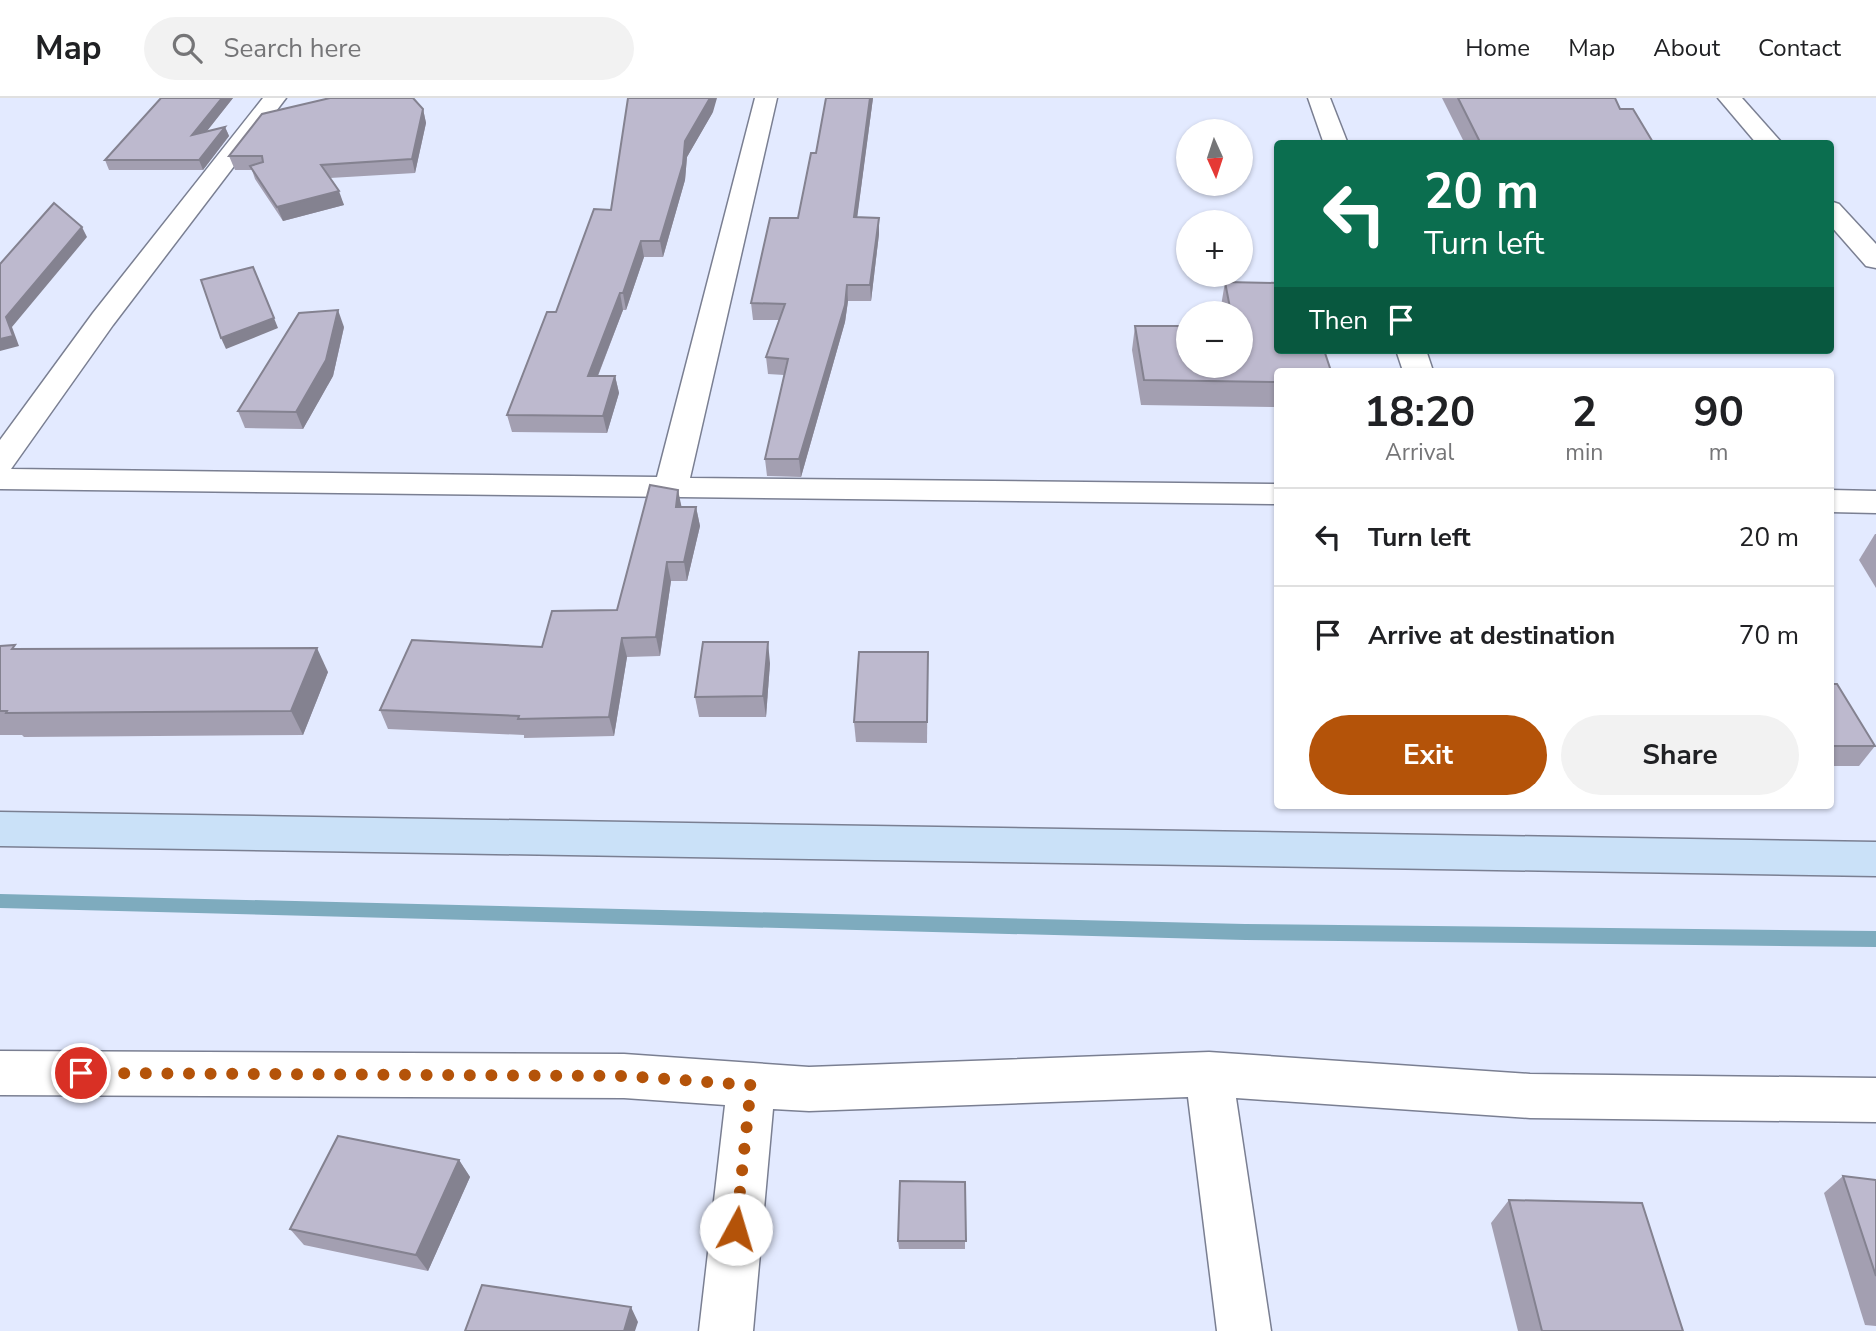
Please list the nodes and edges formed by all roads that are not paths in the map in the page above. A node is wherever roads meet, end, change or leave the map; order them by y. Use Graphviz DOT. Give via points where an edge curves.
graph roads {
  1 [pos="275,98"];
  2 [pos="766,98"];
  3 [pos="1319,98"];
  4 [pos="1729,98"];
  5 [pos="1335,140"];
  6 [pos="1766,140"];
  7 [pos="1834,213"];
  8 [pos="1876,260"];
  9 [pos="0,463"];
  10 [pos="0,479"];
  11 [pos="671,488"];
  12 [pos="1274,494"];
  13 [pos="1834,501"];
  14 [pos="1876,502"];
  15 [pos="0,829"];
  16 [pos="1876,859"];
  17 [pos="0,1073"];
  18 [pos="1209,1074"];
  19 [pos="751,1085"];
  20 [pos="1876,1101"];
  21 [pos="726,1331"];
  22 [pos="1244,1331"];
  1 -- 9 [label="street" via="103,319"];
  2 -- 11 [label="street"];
  3 -- 5 [label="street"];
  4 -- 6 [label="street"];
  7 -- 8 [label="street"];
  10 -- 11 [label="street"];
  11 -- 12 [label="street"];
  13 -- 14 [label="street"];
  15 -- 16 [label="street"];
  17 -- 19 [label="street" via="624,1076"];
  18 -- 19 [label="street" via="809,1089"];
  18 -- 20 [label="street" via="1530,1096"];
  18 -- 22 [label="street"];
  19 -- 21 [label="street"];
}
